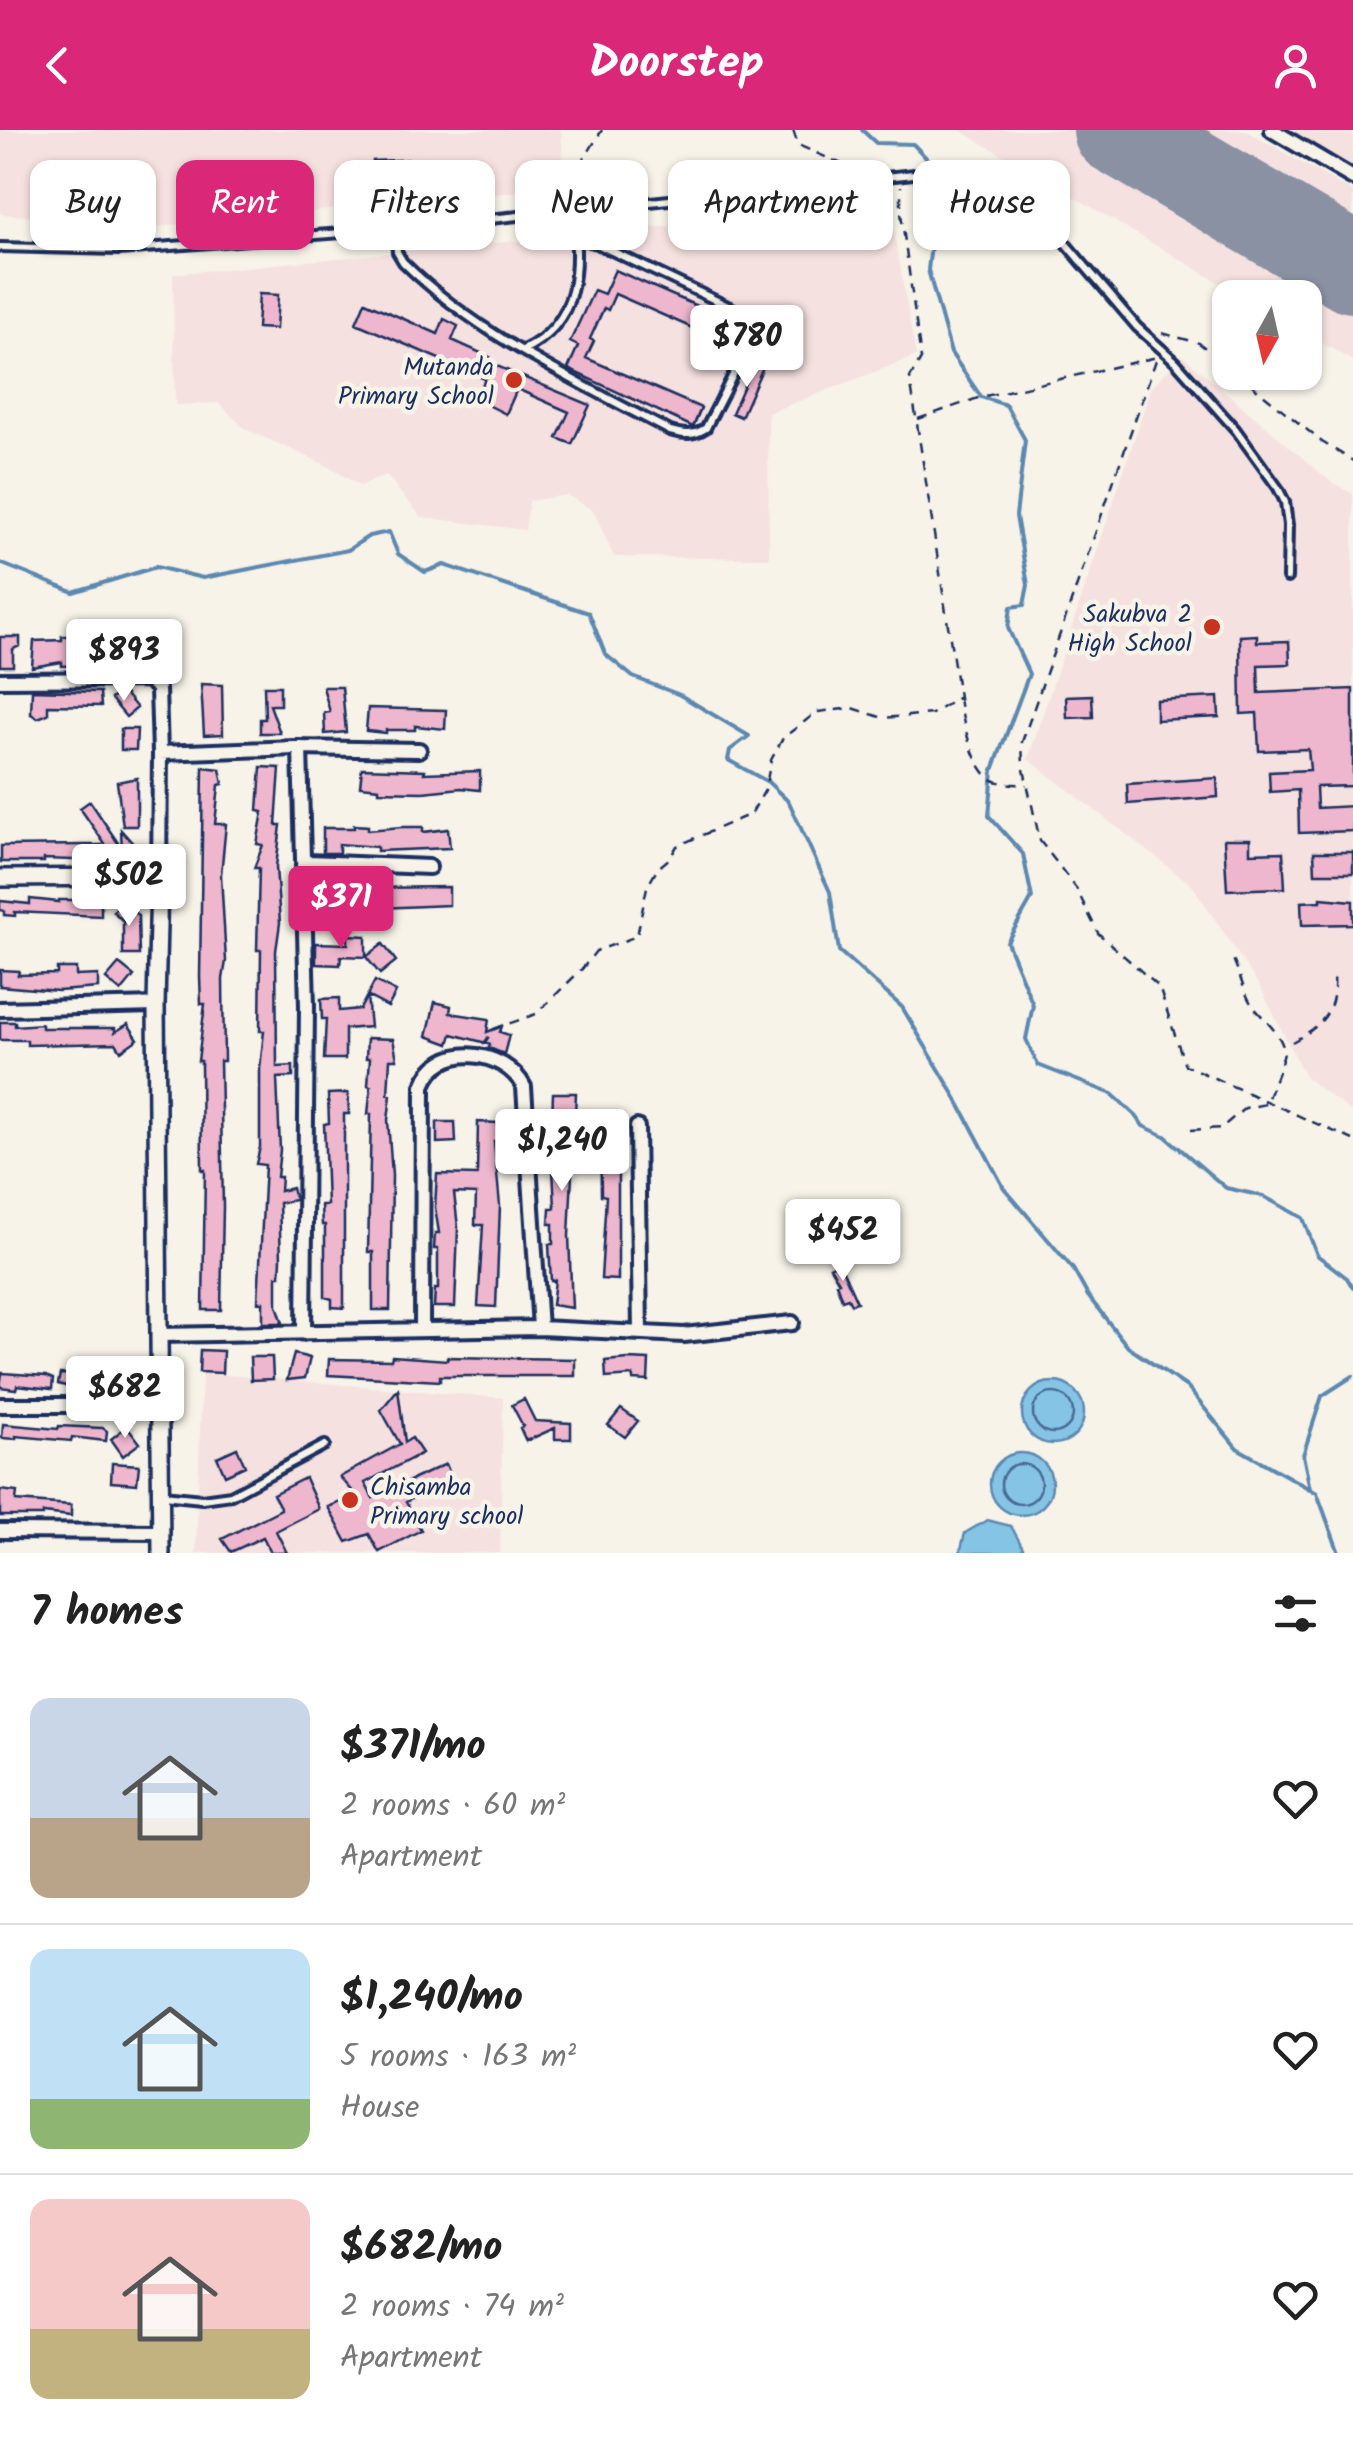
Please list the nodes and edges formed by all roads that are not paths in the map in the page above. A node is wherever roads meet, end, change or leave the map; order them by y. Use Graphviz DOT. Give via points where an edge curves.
graph roads {
  1 [pos="1272,130"];
  2 [pos="1353,178"];
  3 [pos="648,201"];
  4 [pos="334,234"];
  5 [pos="0,247"];
  6 [pos="397,250"];
  7 [pos="577,250"];
  8 [pos="609,250"];
  9 [pos="522,350"];
  10 [pos="1287,578"];
  11 [pos="0,680"];
  12 [pos="300,748"];
  13 [pos="419,750"];
  14 [pos="160,753"];
  15 [pos="303,866"];
  16 [pos="429,867"];
  17 [pos="0,878"];
  18 [pos="159,883"];
  19 [pos="156,1005"];
  20 [pos="0,1008"];
  21 [pos="637,1127"];
  22 [pos="792,1323"];
  23 [pos="540,1328"];
  24 [pos="422,1330"];
  25 [pos="640,1331"];
  26 [pos="304,1332"];
  27 [pos="161,1335"];
  28 [pos="0,1404"];
  29 [pos="162,1404"];
  30 [pos="326,1445"];
  31 [pos="162,1495"];
  32 [pos="0,1531"];
  33 [pos="162,1532"];
  34 [pos="162,1553"];
  1 -- 2 [label="street"];
  3 -- 10 [label="lane" via="961,169 1010,180 1236,430 1278,488 1288,524"];
  4 -- 5 [label="lane" via="118,250"];
  6 -- 9 [label="lane" via="425,284"];
  7 -- 9 [label="lane" via="564,314 548,336"];
  8 -- 9 [label="lane" via="751,316 706,428 689,435 670,430"];
  11 -- 14 [label="street" via="149,679 158,689"];
  12 -- 13 [label="street"];
  12 -- 14 [label="street"];
  12 -- 15 [label="street"];
  14 -- 18 [label="street"];
  15 -- 16 [label="street"];
  15 -- 26 [label="street"];
  17 -- 18 [label="street" via="134,877"];
  18 -- 19 [label="street"];
  19 -- 20 [label="street"];
  19 -- 27 [label="street"];
  21 -- 25 [label="street"];
  22 -- 25 [label="street" via="684,1335"];
  23 -- 24 [label="street"];
  23 -- 24 [label="street" via="524,1086 495,1059 454,1054 434,1067 423,1086"];
  23 -- 25 [label="street"];
  24 -- 26 [label="street"];
  26 -- 27 [label="street"];
  27 -- 29 [label="street"];
  28 -- 29 [label="street"];
  29 -- 31 [label="street"];
  30 -- 31 [label="lane" via="231,1494"];
  31 -- 33 [label="street"];
  32 -- 33 [label="street"];
  33 -- 34 [label="street"];
}
